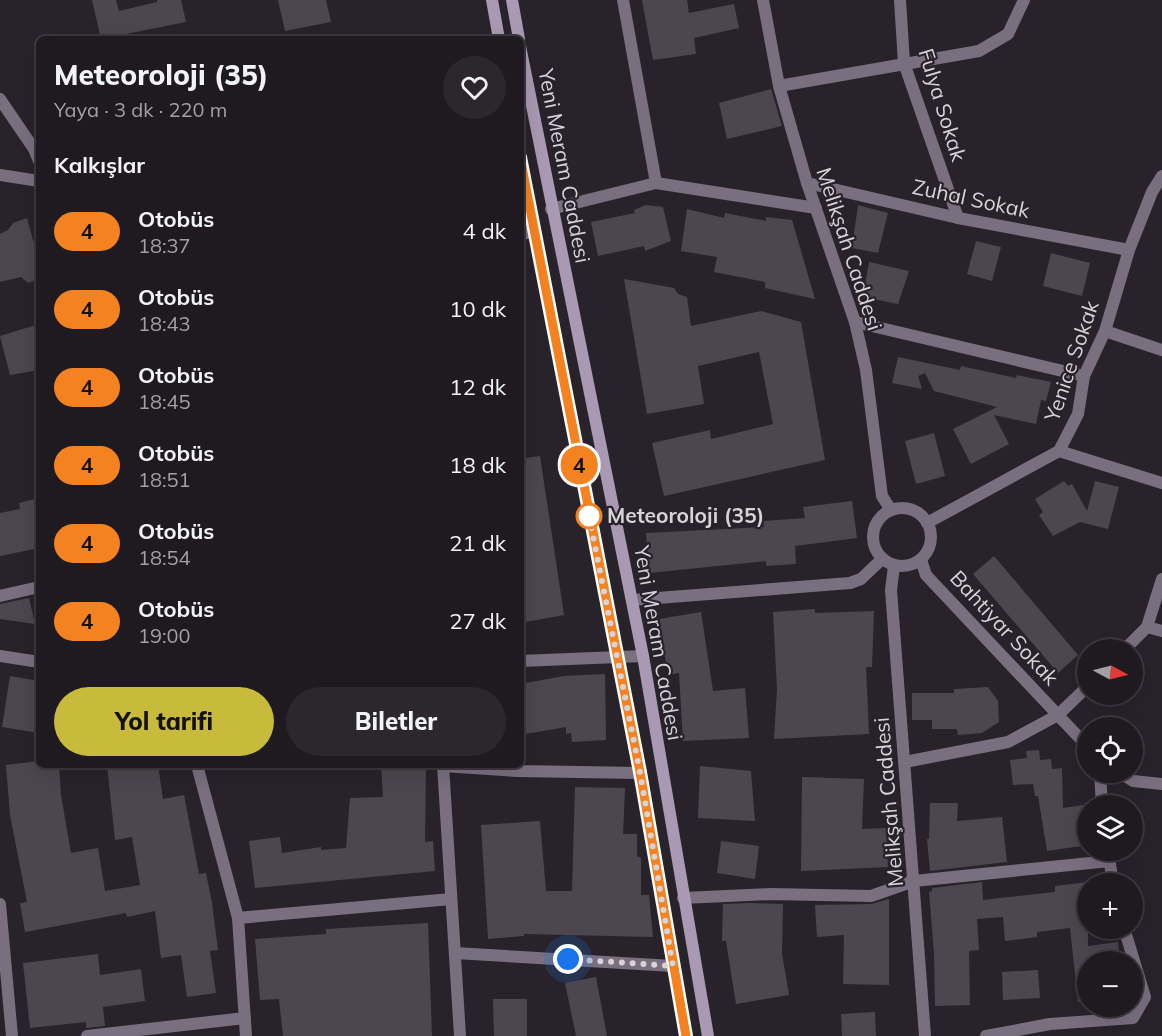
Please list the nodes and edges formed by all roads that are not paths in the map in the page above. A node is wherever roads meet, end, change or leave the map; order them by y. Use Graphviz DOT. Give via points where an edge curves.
graph roads {
  1 [pos="492,0"];
  2 [pos="512,0"];
  3 [pos="623,0"];
  4 [pos="763,0"];
  5 [pos="900,0"];
  6 [pos="1024,0"];
  7 [pos="498,36"];
  8 [pos="518,36"];
  9 [pos="904,63"];
  10 [pos="524,67"];
  11 [pos="779,86"];
  12 [pos="0,99"];
  13 [pos="36,154"];
  14 [pos="0,175"];
  15 [pos="1162,176"];
  16 [pos="524,178"];
  17 [pos="36,181"];
  18 [pos="656,183"];
  19 [pos="807,183"];
  20 [pos="1157,194"];
  21 [pos="816,208"];
  22 [pos="551,209"];
  23 [pos="958,218"];
  24 [pos="534,232"];
  25 [pos="524,233"];
  26 [pos="1129,250"];
  27 [pos="855,322"];
  28 [pos="1105,331"];
  29 [pos="1162,350"];
  30 [pos="1084,376"];
  31 [pos="1059,451"];
  32 [pos="1162,483"];
  33 [pos="891,510"];
  34 [pos="927,523"];
  35 [pos="882,559"];
  36 [pos="921,560"];
  37 [pos="894,566"];
  38 [pos="1162,579"];
  39 [pos="36,588"];
  40 [pos="0,596"];
  41 [pos="632,600"];
  42 [pos="1147,627"];
  43 [pos="1162,631"];
  44 [pos="1135,639"];
  45 [pos="0,656"];
  46 [pos="643,656"];
  47 [pos="616,658"];
  48 [pos="524,661"];
  49 [pos="36,662"];
  50 [pos="1077,697"];
  51 [pos="1058,715"];
  52 [pos="1077,735"];
  53 [pos="905,762"];
  54 [pos="198,768"];
  55 [pos="443,768"];
  56 [pos="480,768"];
  57 [pos="640,772"];
  58 [pos="1143,782"];
  59 [pos="1162,784"];
  60 [pos="1077,860"];
  61 [pos="914,881"];
  62 [pos="683,898"];
  63 [pos="451,899"];
  64 [pos="0,904"];
  65 [pos="238,918"];
  66 [pos="1127,939"];
  67 [pos="455,953"];
  68 [pos="673,966"];
  69 [pos="244,1018"];
  70 [pos="12,1036"];
  71 [pos="87,1036"];
  72 [pos="246,1036"];
  73 [pos="460,1036"];
  74 [pos="686,1036"];
  75 [pos="708,1036"];
  76 [pos="926,1036"];
  77 [pos="986,1036"];
  1 -- 7 [label="main road"];
  2 -- 8 [label="main road"];
  3 -- 18 [label="street"];
  4 -- 11 [label="street, Melikşah Caddesi"];
  5 -- 9 [label="street, Fulya Sokak"];
  6 -- 9 [label="street" via="1008,34 979,51"];
  9 -- 11 [label="street"];
  9 -- 23 [label="street, Fulya Sokak"];
  10 -- 22 [label="main road, Yeni Meram Caddesi"];
  11 -- 19 [label="street, Melikşah Caddesi"];
  12 -- 13 [label="street"];
  14 -- 17 [label="street"];
  15 -- 20 [label="street, Yenice Sokak"];
  16 -- 24 [label="main road, Yeni Meram Caddesi"];
  18 -- 21 [label="street"];
  18 -- 22 [label="street"];
  19 -- 21 [label="street, Melikşah Caddesi"];
  19 -- 23 [label="street, Zuhal Sokak"];
  20 -- 26 [label="street, Yenice Sokak"];
  21 -- 27 [label="street, Melikşah Caddesi"];
  22 -- 41 [label="main road, Yeni Meram Caddesi"];
  23 -- 26 [label="street, Zuhal Sokak"];
  24 -- 25 [label="street"];
  24 -- 47 [label="main road, Yeni Meram Caddesi"];
  26 -- 28 [label="street, Yenice Sokak"];
  27 -- 30 [label="street"];
  27 -- 33 [label="street, Melikşah Caddesi" via="866,370 882,496"];
  28 -- 29 [label="street"];
  28 -- 30 [label="street, Yenice Sokak"];
  30 -- 31 [label="street, Yenice Sokak" via="1078,414"];
  31 -- 32 [label="street"];
  31 -- 34 [label="street, Yenice Sokak"];
  33 -- 34 [label="street" via="908,508"];
  33 -- 35 [label="street" via="876,523 873,532 873,542"];
  34 -- 36 [label="street" via="930,544"];
  35 -- 37 [label="street"];
  35 -- 41 [label="street" via="861,579 850,583"];
  36 -- 37 [label="street"];
  36 -- 51 [label="street, Bahtiyar Sokak" via="926,575"];
  37 -- 53 [label="street, Melikşah Caddesi" via="891,590"];
  38 -- 42 [label="street"];
  39 -- 40 [label="street"];
  41 -- 46 [label="main road, Yeni Meram Caddesi"];
  42 -- 43 [label="street"];
  42 -- 44 [label="street"];
  45 -- 49 [label="street"];
  46 -- 47 [label="street"];
  46 -- 62 [label="main road, Yeni Meram Caddesi"];
  47 -- 48 [label="street"];
  47 -- 57 [label="main road, Yeni Meram Caddesi"];
  50 -- 51 [label="street"];
  51 -- 52 [label="street, Bahtiyar Sokak"];
  51 -- 53 [label="street" via="1008,742"];
  53 -- 61 [label="street, Melikşah Caddesi"];
  54 -- 65 [label="street"];
  55 -- 63 [label="street"];
  56 -- 57 [label="street"];
  57 -- 68 [label="main road, Yeni Meram Caddesi"];
  58 -- 59 [label="street"];
  60 -- 61 [label="street"];
  61 -- 62 [label="street" via="871,896 771,894"];
  61 -- 76 [label="street, Melikşah Caddesi"];
  62 -- 75 [label="main road, Yeni Meram Caddesi"];
  63 -- 65 [label="street"];
  63 -- 67 [label="street"];
  64 -- 70 [label="street"];
  65 -- 69 [label="street"];
  66 -- 77 [label="street" via="1145,997 1133,1018 1050,1024"];
  67 -- 68 [label="street"];
  67 -- 73 [label="street"];
  68 -- 74 [label="main road, Yeni Meram Caddesi"];
  69 -- 71 [label="street"];
  69 -- 72 [label="street"];
}
